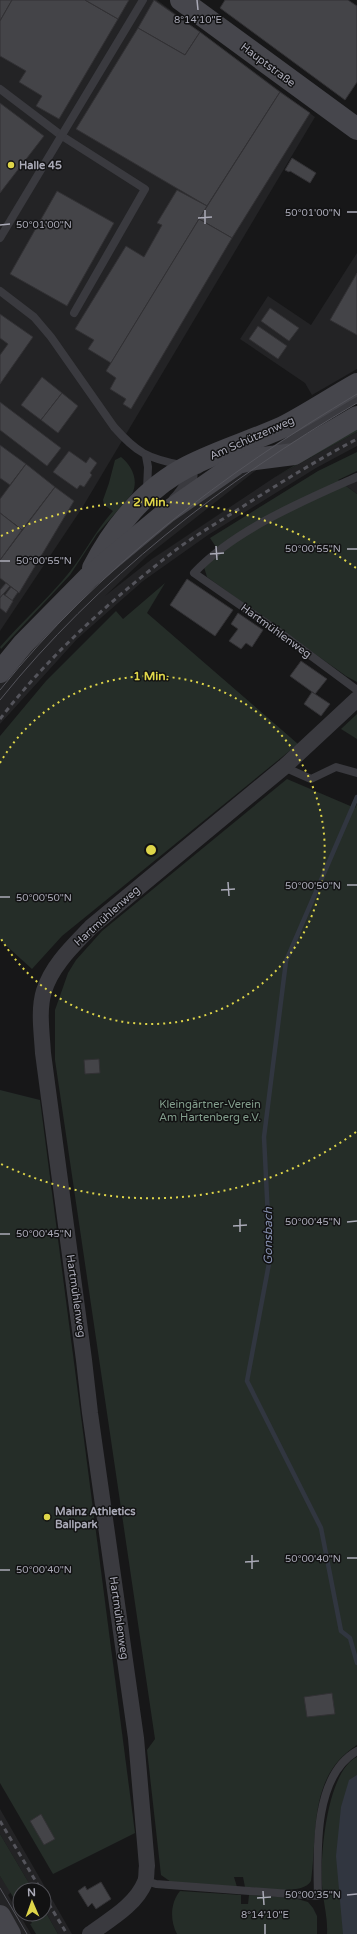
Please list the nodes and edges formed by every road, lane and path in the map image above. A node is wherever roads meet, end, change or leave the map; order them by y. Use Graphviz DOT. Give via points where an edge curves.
graph roads {
  1 [pos="143,0"];
  2 [pos="180,0"];
  3 [pos="0,89"];
  4 [pos="357,129"];
  5 [pos="62,136"];
  6 [pos="0,238"];
  7 [pos="0,291"];
  8 [pos="74,313"];
  9 [pos="357,384"];
  10 [pos="357,398"];
  11 [pos="357,418"];
  12 [pos="146,456"];
  13 [pos="261,458"];
  14 [pos="238,463"];
  15 [pos="188,466"];
  16 [pos="357,477"];
  17 [pos="144,500"];
  18 [pos="166,513"];
  19 [pos="88,578"];
  20 [pos="0,672"];
  21 [pos="357,690"];
  22 [pos="357,699"];
  23 [pos="284,767"];
  24 [pos="357,773"];
  25 [pos="357,1751"];
  26 [pos="146,1881"];
  27 [pos="0,1916"];
  28 [pos="10,1934"];
  29 [pos="90,1934"];
  1 -- 5 [label="lane"];
  2 -- 4 [label="main road, Hauptstraße"];
  3 -- 5 [label="lane"];
  5 -- 6 [label="lane"];
  5 -- 8 [label="lane" via="145,189"];
  7 -- 12 [label="lane" via="34,317 66,357 114,427"];
  9 -- 15 [label="main road, Am Schützenweg" via="285,426"];
  10 -- 13 [label="lane, Am Schützenweg"];
  11 -- 13 [label="main road, Am Schützenweg" via="294,454"];
  12 -- 15 [label="lane"];
  12 -- 17 [label="lane" via="148,479"];
  13 -- 14 [label="main road, Am Schützenweg"];
  14 -- 15 [label="street, Am Schützenweg"];
  14 -- 18 [label="main road, Am Schützenweg"];
  15 -- 17 [label="main road, Am Schützenweg" via="165,481"];
  15 -- 18 [label="street, Am Schützenweg" via="188,486"];
  16 -- 21 [label="lane, Hartmühlenweg" via="305,500 262,524 208,558 194,573"];
  17 -- 19 [label="main road, Am Schützenweg" via="113,533"];
  18 -- 19 [label="main road, Am Schützenweg"];
  19 -- 20 [label="main road, Am Schützenweg" via="22,644"];
  22 -- 23 [label="street, Hartmühlenweg"];
  23 -- 24 [label="lane" via="311,780 336,767"];
  23 -- 26 [label="street, Hartmühlenweg" via="91,927 50,975 43,993 43,1053 136,1738 147,1866"];
  25 -- 26 [label="lane" via="343,1762 329,1783 321,1813 317,1867 318,1896 156,1884"];
  26 -- 29 [label="street" via="130,1904"];
  27 -- 28 [label="main road"];
}
